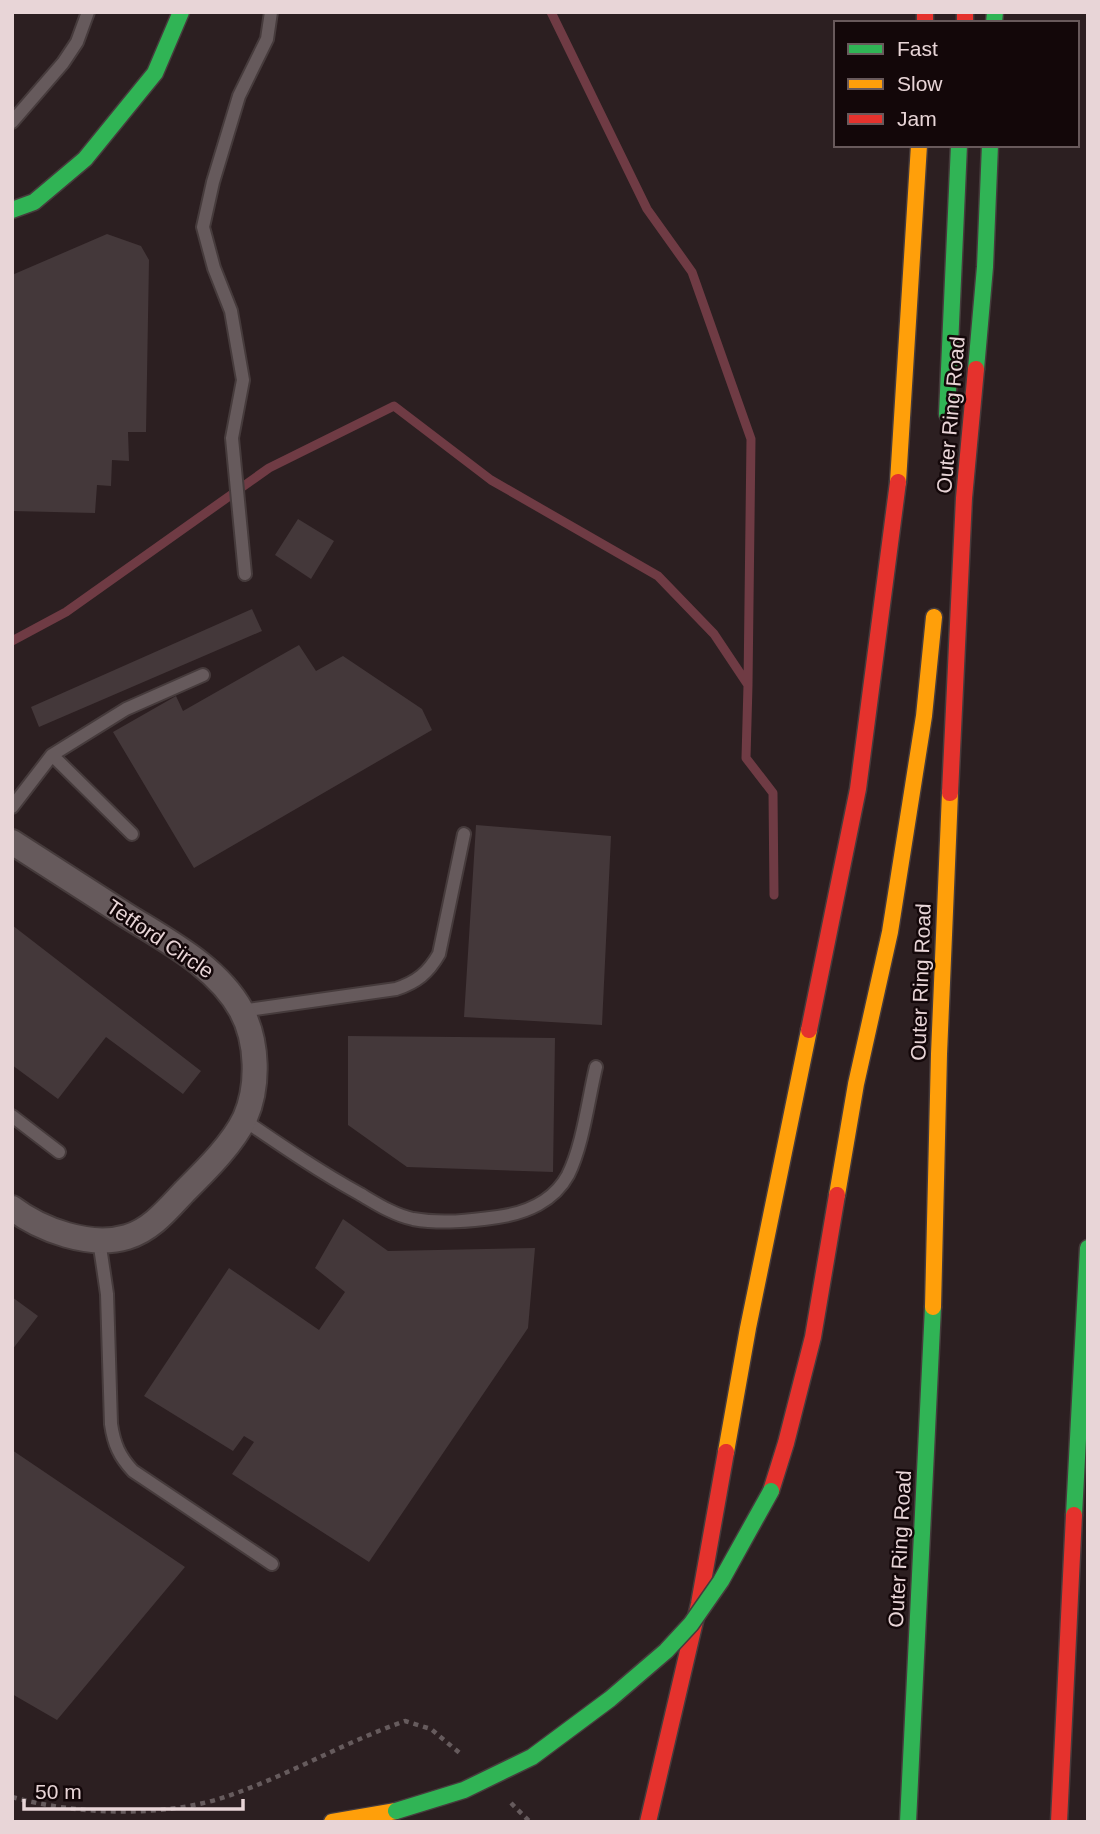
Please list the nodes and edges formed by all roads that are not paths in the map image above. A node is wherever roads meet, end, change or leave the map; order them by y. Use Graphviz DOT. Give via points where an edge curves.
graph roads {
  1 [pos="89,12"];
  2 [pos="181,12"];
  3 [pos="271,12"];
  4 [pos="12,122"];
  5 [pos="919,147"];
  6 [pos="959,147"];
  7 [pos="990,147"];
  8 [pos="12,210"];
  9 [pos="947,436"];
  10 [pos="245,573"];
  11 [pos="936,596"];
  12 [pos="203,675"];
  13 [pos="52,755"];
  14 [pos="12,807"];
  15 [pos="132,834"];
  16 [pos="464,834"];
  17 [pos="12,842"];
  18 [pos="242,1011"];
  19 [pos="596,1067"];
  20 [pos="12,1116"];
  21 [pos="244,1120"];
  22 [pos="60,1152"];
  23 [pos="12,1208"];
  24 [pos="99,1240"];
  25 [pos="1088,1248"];
  26 [pos="272,1564"];
  27 [pos="331,1822"];
  28 [pos="648,1822"];
  29 [pos="908,1822"];
  30 [pos="1059,1822"];
  1 -- 4 [label="lane" via="78,42"];
  2 -- 8 [label="main road" via="155,73 85,159 34,202"];
  3 -- 10 [label="lane" via="267,39 239,96 203,227 231,311 243,380 232,438"];
  5 -- 28 [label="main road, bridge" via="897,491 858,789 748,1328 699,1604"];
  6 -- 9 [label="main road"];
  7 -- 29 [label="main road, Outer Ring Road" via="950,769 936,1260"];
  11 -- 27 [label="main road, bridge" via="924,716 890,932 856,1084 813,1337 771,1491 721,1581 691,1624 610,1699 532,1757 464,1790 396,1811"];
  12 -- 13 [label="lane" via="126,709"];
  13 -- 14 [label="lane"];
  13 -- 15 [label="lane"];
  16 -- 18 [label="lane" via="439,954 423,976 396,989"];
  17 -- 18 [label="street, Tetford Circle" via="169,942 219,979"];
  18 -- 21 [label="street, Tetford Circle" via="254,1055 251,1100"];
  19 -- 21 [label="lane" via="580,1137 560,1186 536,1206 494,1218 431,1221 392,1212 322,1173"];
  20 -- 22 [label="lane"];
  21 -- 24 [label="street, Tetford Circle" via="213,1163 153,1224 127,1237"];
  23 -- 24 [label="street, Tetford Circle" via="51,1232"];
  24 -- 26 [label="lane" via="107,1294 111,1424 121,1458 133,1471"];
  25 -- 30 [label="main road"];
}
